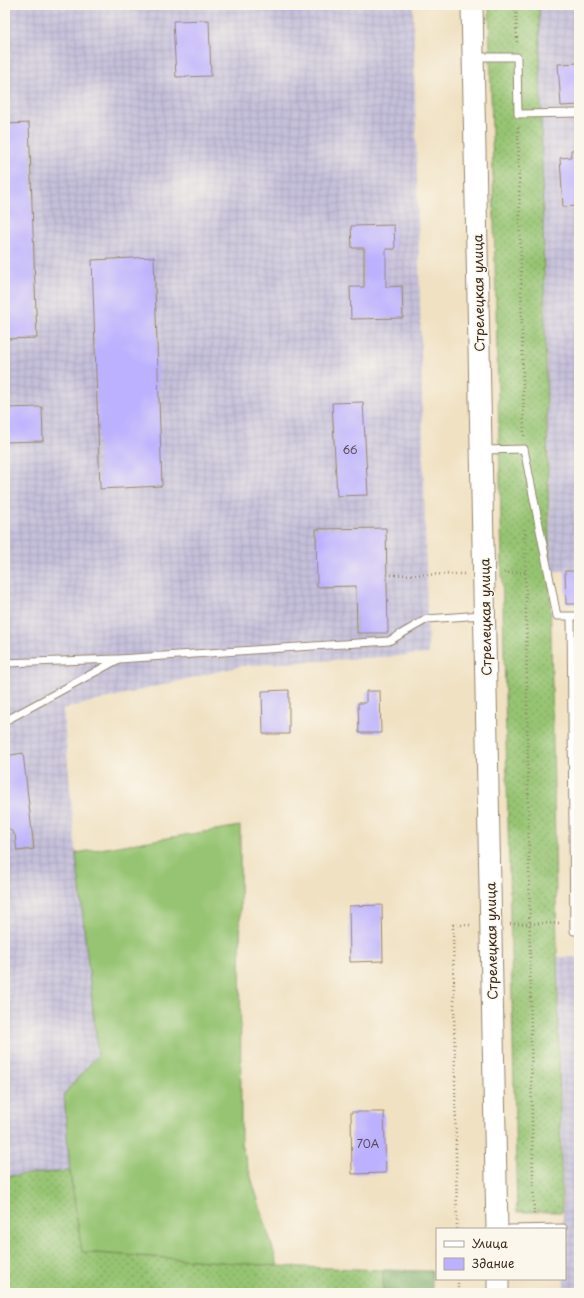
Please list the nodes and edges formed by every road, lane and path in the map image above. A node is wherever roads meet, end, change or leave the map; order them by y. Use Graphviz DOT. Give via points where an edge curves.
graph roads {
  1 [pos="472,5"];
  2 [pos="516,5"];
  3 [pos="473,57"];
  4 [pos="517,57"];
  5 [pos="579,113"];
  6 [pos="518,114"];
  7 [pos="524,449"];
  8 [pos="481,450"];
  9 [pos="525,526"];
  10 [pos="525,572"];
  11 [pos="484,573"];
  12 [pos="387,575"];
  13 [pos="484,615"];
  14 [pos="571,616"];
  15 [pos="579,616"];
  16 [pos="119,659"];
  17 [pos="5,663"];
  18 [pos="5,721"];
  19 [pos="579,931"];
  20 [pos="497,1228"];
  21 [pos="535,1228"];
  22 [pos="458,1280"];
  23 [pos="498,1280"];
  24 [pos="458,1293"];
  25 [pos="498,1293"];
  1 -- 3 [label="main road, Стрелецкая улица"];
  2 -- 4 [label="path"];
  3 -- 4 [label="lane"];
  3 -- 8 [label="main road, Стрелецкая улица"];
  4 -- 6 [label="lane"];
  5 -- 6 [label="lane"];
  6 -- 7 [label="path"];
  7 -- 8 [label="lane"];
  7 -- 14 [label="lane" via="557,616"];
  8 -- 11 [label="main road, Стрелецкая улица"];
  9 -- 10 [label="path"];
  10 -- 11 [label="path"];
  10 -- 21 [label="path"];
  11 -- 12 [label="path"];
  11 -- 13 [label="main road, Стрелецкая улица"];
  13 -- 16 [label="lane" via="427,619 389,641"];
  13 -- 20 [label="main road, Стрелецкая улица"];
  14 -- 15 [label="lane"];
  14 -- 19 [label="lane" via="574,931"];
  16 -- 17 [label="lane"];
  16 -- 18 [label="lane"];
  22 -- 24 [label="path"];
  23 -- 25 [label="main road"];
}
